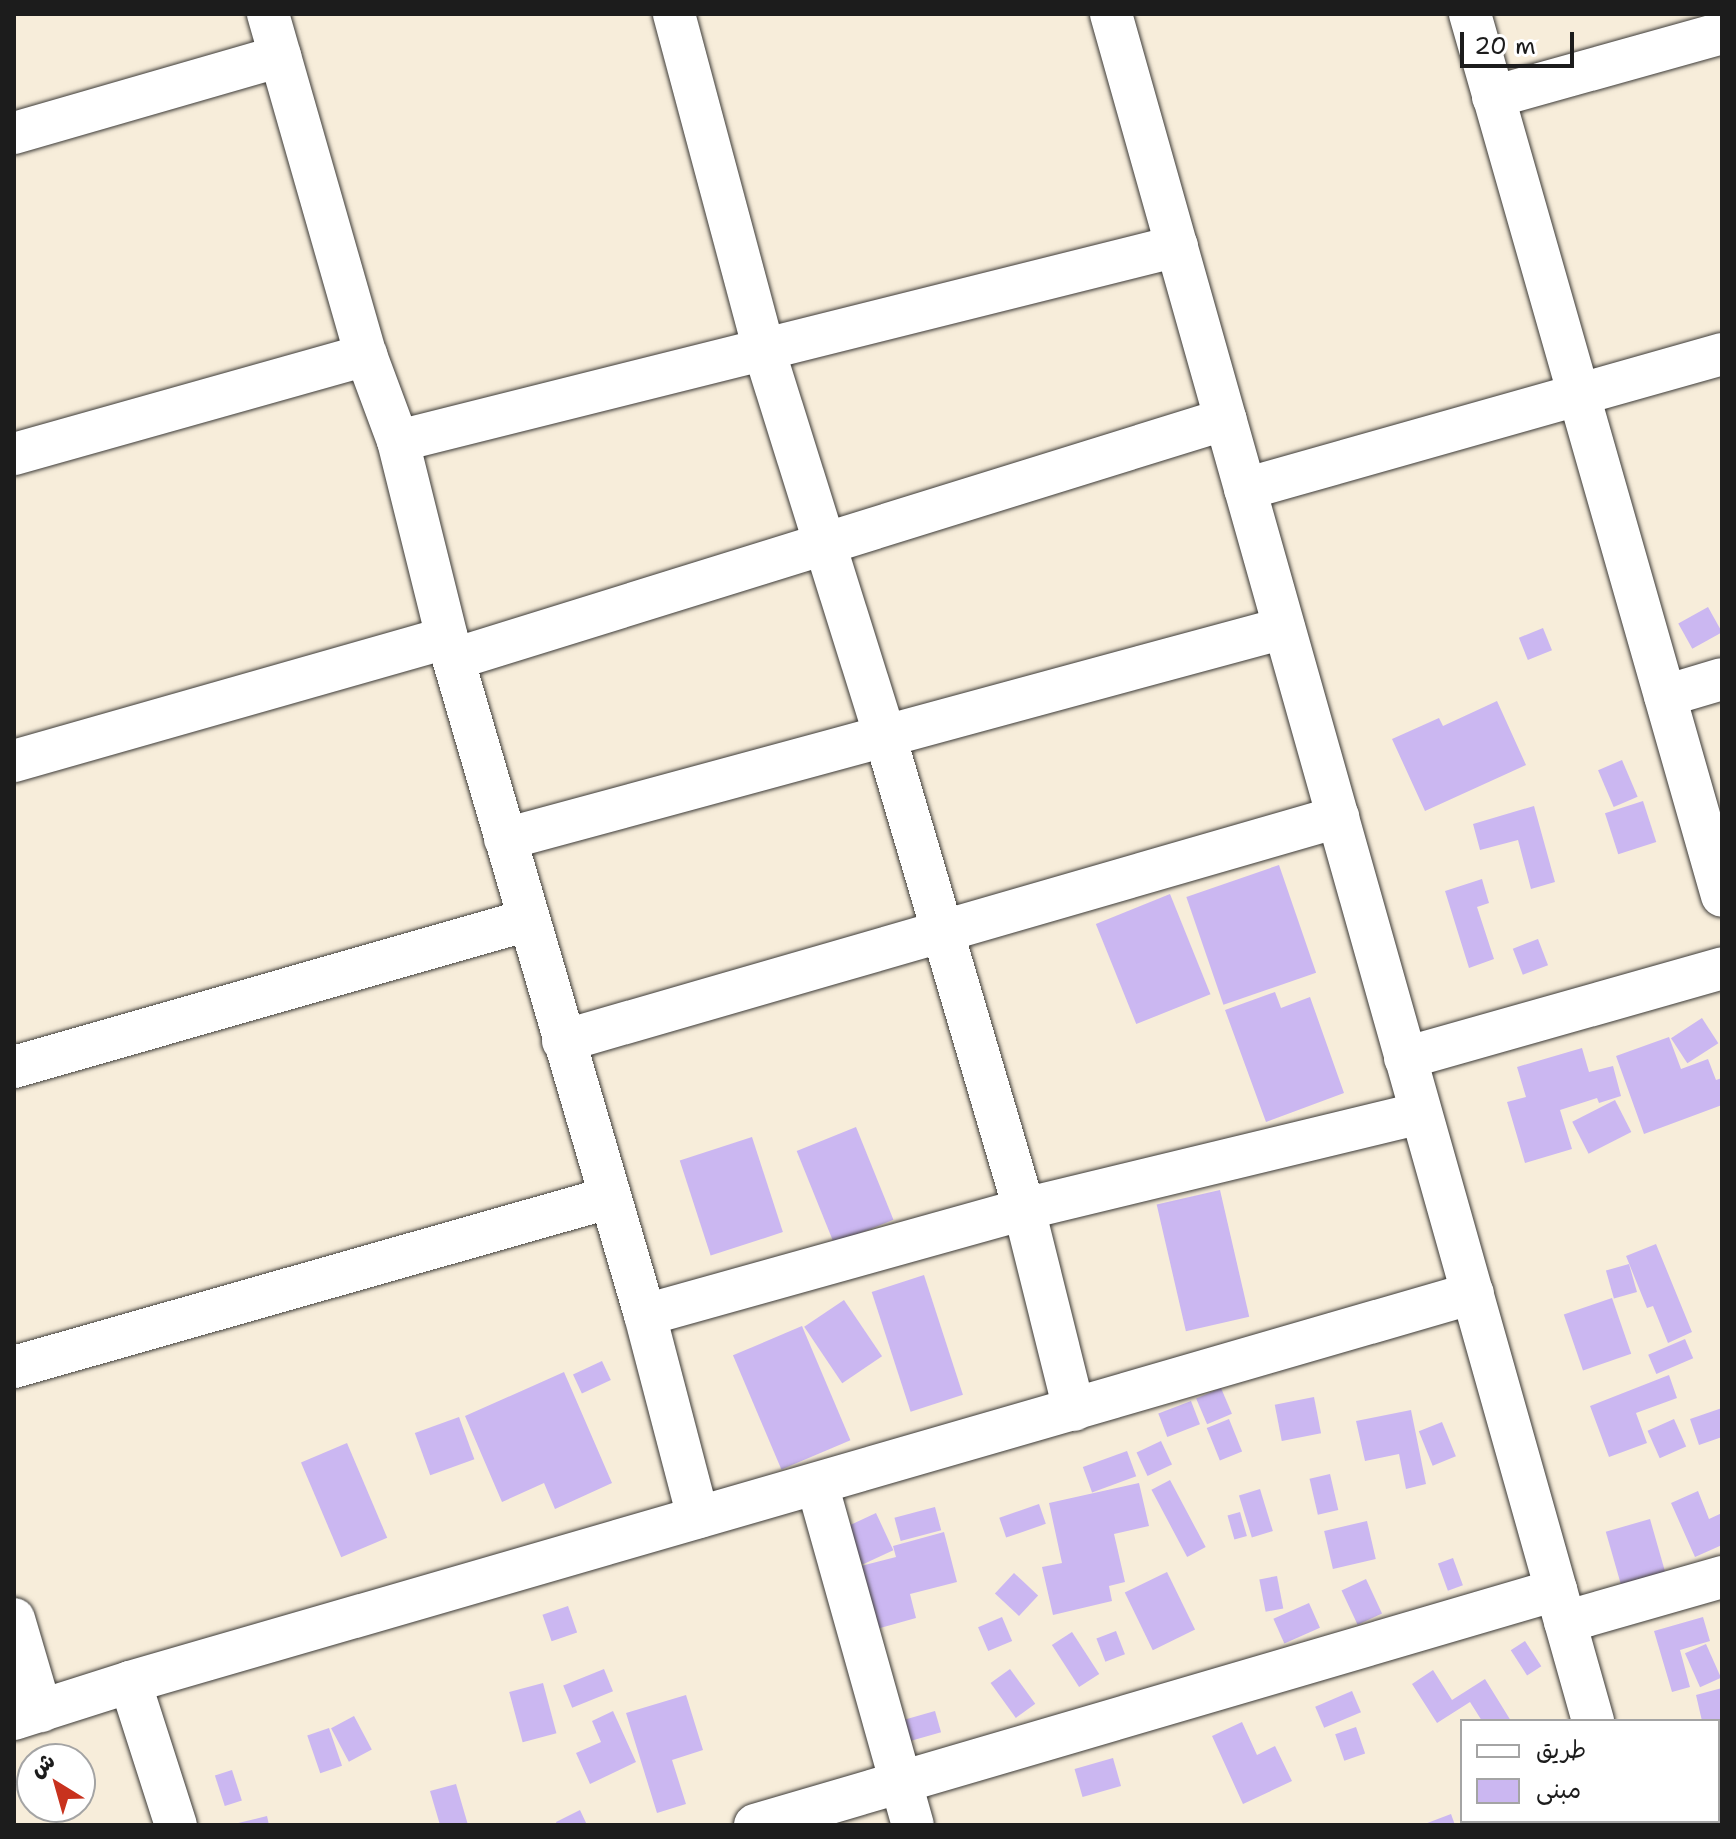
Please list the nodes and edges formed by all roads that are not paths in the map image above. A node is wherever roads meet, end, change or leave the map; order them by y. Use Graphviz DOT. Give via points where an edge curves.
graph roads {
  1 [pos="268,14"];
  2 [pos="674,14"];
  3 [pos="1111,14"];
  4 [pos="1470,14"];
  5 [pos="1722,33"];
  6 [pos="280,56"];
  7 [pos="1493,97"];
  8 [pos="14,133"];
  9 [pos="1177,246"];
  10 [pos="764,350"];
  11 [pos="1722,354"];
  12 [pos="366,355"];
  13 [pos="1579,394"];
  14 [pos="1226,419"];
  15 [pos="398,441"];
  16 [pos="14,454"];
  17 [pos="1245,489"];
  18 [pos="824,543"];
  19 [pos="1284,628"];
  20 [pos="450,648"];
  21 [pos="1722,679"];
  22 [pos="1665,696"];
  23 [pos="885,736"];
  24 [pos="14,761"];
  25 [pos="1338,817"];
  26 [pos="505,839"];
  27 [pos="1722,896"];
  28 [pos="528,920"];
  29 [pos="942,931"];
  30 [pos="1722,968"];
  31 [pos="563,1041"];
  32 [pos="1405,1058"];
  33 [pos="14,1067"];
  34 [pos="1421,1113"];
  35 [pos="608,1198"];
  36 [pos="1024,1209"];
  37 [pos="1473,1293"];
  38 [pos="645,1315"];
  39 [pos="14,1367"];
  40 [pos="1074,1410"];
  41 [pos="817,1484"];
  42 [pos="698,1517"];
  43 [pos="1722,1577"];
  44 [pos="1560,1606"];
  45 [pos="14,1619"];
  46 [pos="130,1682"];
  47 [pos="27,1715"];
  48 [pos="1592,1719"];
  49 [pos="901,1784"];
  50 [pos="176,1825"];
  51 [pos="755,1825"];
  52 [pos="913,1825"];
  1 -- 6 [label="street"];
  2 -- 10 [label="street"];
  3 -- 9 [label="street"];
  4 -- 7 [label="street"];
  5 -- 7 [label="street"];
  6 -- 8 [label="street"];
  6 -- 12 [label="street"];
  7 -- 13 [label="street"];
  9 -- 10 [label="street"];
  9 -- 14 [label="street"];
  10 -- 15 [label="street"];
  10 -- 18 [label="street"];
  11 -- 13 [label="street"];
  12 -- 15 [label="street"];
  12 -- 16 [label="street"];
  13 -- 17 [label="street"];
  13 -- 22 [label="street"];
  14 -- 17 [label="street"];
  14 -- 18 [label="street"];
  15 -- 20 [label="street"];
  17 -- 19 [label="street"];
  18 -- 20 [label="street"];
  18 -- 23 [label="street"];
  19 -- 23 [label="street"];
  19 -- 25 [label="street"];
  20 -- 24 [label="street"];
  20 -- 26 [label="street"];
  21 -- 22 [label="street"];
  22 -- 27 [label="street"];
  23 -- 26 [label="street"];
  23 -- 29 [label="street"];
  25 -- 29 [label="street"];
  25 -- 32 [label="street"];
  26 -- 28 [label="street"];
  28 -- 31 [label="street"];
  28 -- 33 [label="street"];
  29 -- 31 [label="street"];
  29 -- 36 [label="street"];
  30 -- 32 [label="street"];
  31 -- 35 [label="street"];
  32 -- 34 [label="street"];
  34 -- 36 [label="street"];
  34 -- 37 [label="street"];
  35 -- 38 [label="street"];
  35 -- 39 [label="street"];
  36 -- 38 [label="street"];
  36 -- 40 [label="street"];
  37 -- 40 [label="street"];
  37 -- 44 [label="street"];
  38 -- 42 [label="street"];
  40 -- 41 [label="street"];
  41 -- 42 [label="street"];
  41 -- 49 [label="street"];
  42 -- 46 [label="street"];
  43 -- 44 [label="street"];
  44 -- 48 [label="street"];
  44 -- 49 [label="street"];
  45 -- 47 [label="street"];
  46 -- 47 [label="street"];
  46 -- 50 [label="street"];
  49 -- 51 [label="street"];
  49 -- 52 [label="street"];
}
